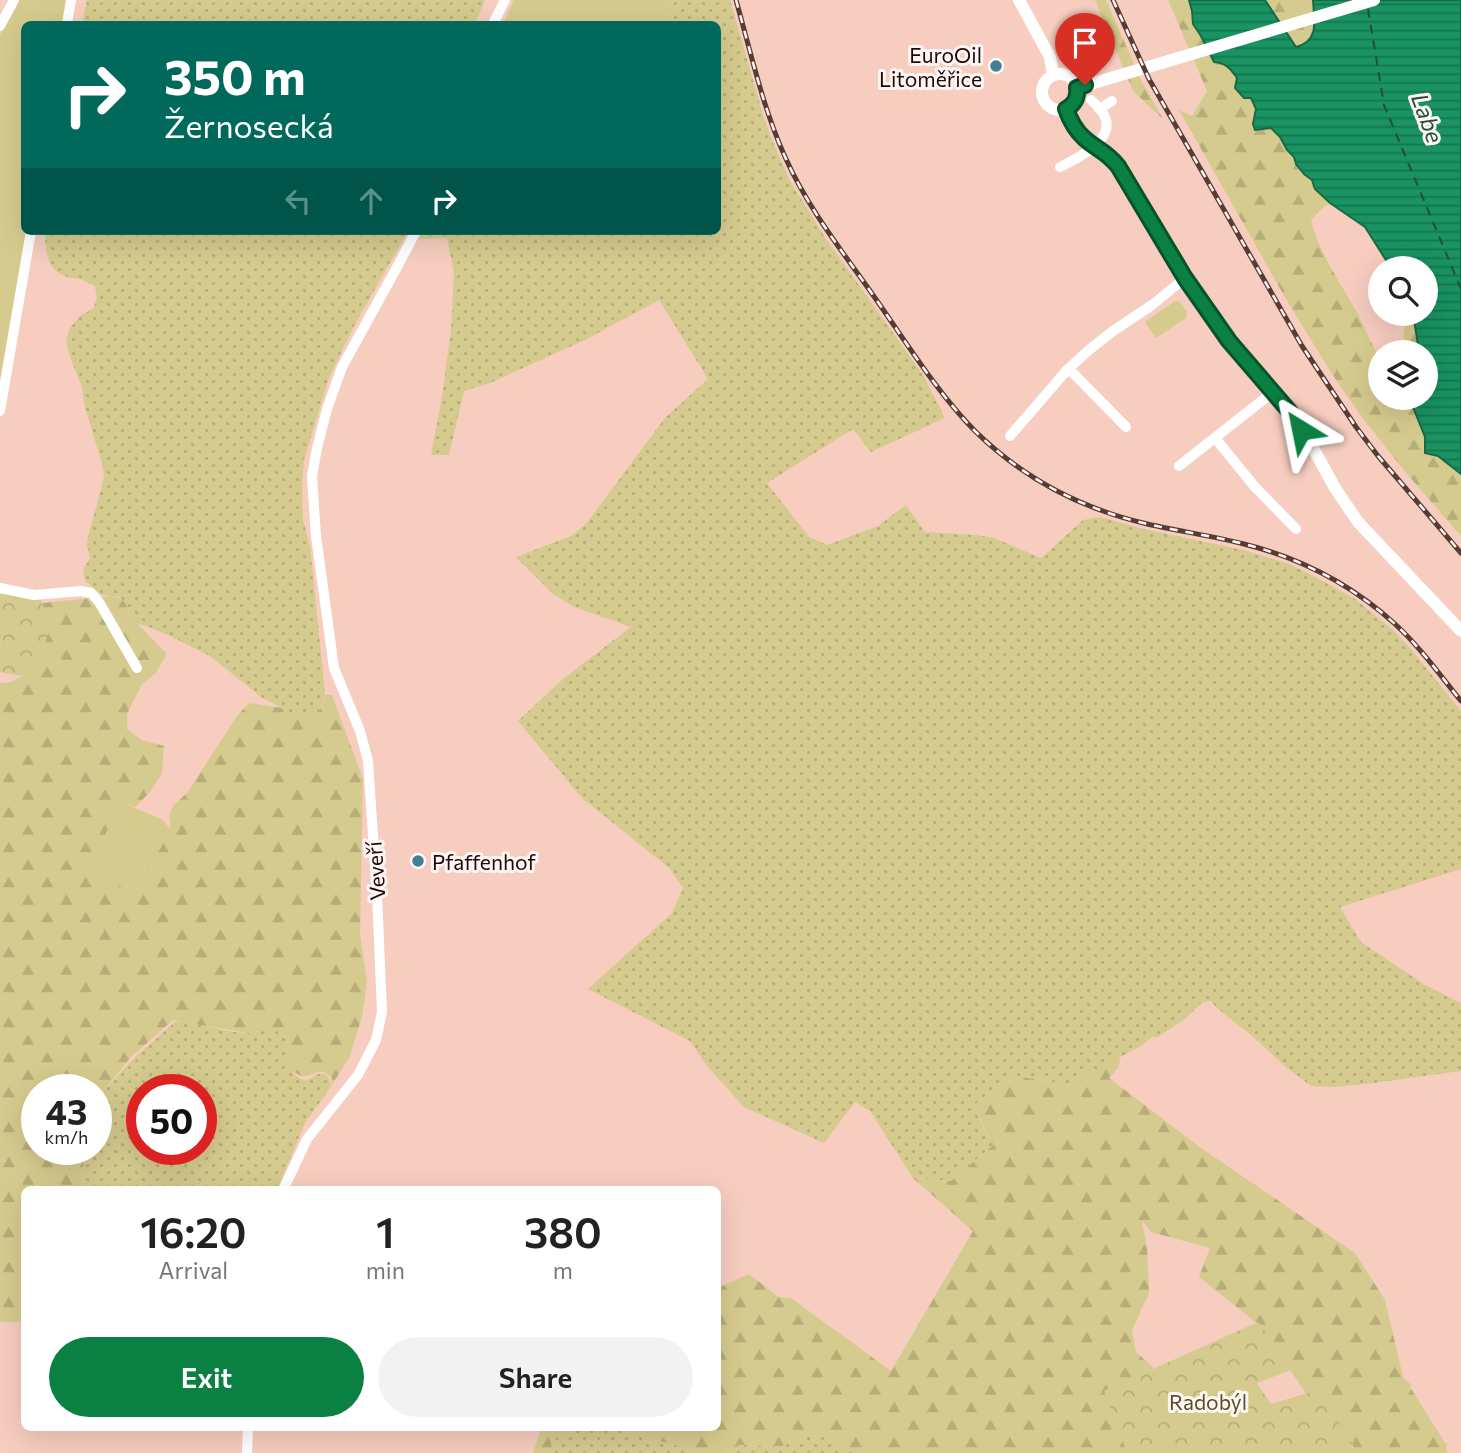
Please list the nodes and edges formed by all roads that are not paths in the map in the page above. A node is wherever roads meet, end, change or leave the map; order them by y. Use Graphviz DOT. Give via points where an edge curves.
graph roads {
  1 [pos="13,0"];
  2 [pos="71,0"];
  3 [pos="505,0"];
  4 [pos="1019,0"];
  5 [pos="1374,0"];
  6 [pos="68,21"];
  7 [pos="494,21"];
  8 [pos="0,26"];
  9 [pos="1054,75"];
  10 [pos="1077,88"];
  11 [pos="1091,100"];
  12 [pos="1112,101"];
  13 [pos="1066,109"];
  14 [pos="1099,109"];
  15 [pos="1094,145"];
  16 [pos="1060,167"];
  17 [pos="30,235"];
  18 [pos="414,235"];
  19 [pos="1185,278"];
  20 [pos="1068,370"];
  21 [pos="1273,392"];
  22 [pos="0,411"];
  23 [pos="1126,427"];
  24 [pos="1010,436"];
  25 [pos="1215,438"];
  26 [pos="1179,466"];
  27 [pos="1283,516"];
  28 [pos="1273,525"];
  29 [pos="1296,528"];
  30 [pos="0,588"];
  31 [pos="1461,631"];
  32 [pos="137,668"];
  33 [pos="285,1186"];
  34 [pos="248,1431"];
  35 [pos="247,1453"];
  1 -- 8 [label="street"];
  2 -- 6 [label="street"];
  3 -- 7 [label="street"];
  4 -- 9 [label="main road" via="1045,45"];
  5 -- 10 [label="main road"];
  9 -- 10 [label="main road" via="1065,75"];
  9 -- 13 [label="main road" via="1044,83 1042,95 1048,106"];
  10 -- 13 [label="main road" via="1076,101"];
  11 -- 14 [label="street"];
  12 -- 14 [label="street"];
  13 -- 15 [label="main road" via="1076,130"];
  14 -- 15 [label="street" via="1107,130"];
  15 -- 16 [label="street"];
  15 -- 19 [label="main road" via="1118,166"];
  17 -- 22 [label="street"];
  18 -- 33 [label="street, Veveří" via="342,367 312,476 334,668 368,761 382,1012 376,1040 358,1075 307,1139"];
  19 -- 20 [label="street"];
  19 -- 21 [label="main road" via="1229,341"];
  20 -- 23 [label="street"];
  20 -- 24 [label="street"];
  21 -- 25 [label="street"];
  21 -- 31 [label="main road" via="1358,522"];
  25 -- 26 [label="street"];
  25 -- 27 [label="street"];
  27 -- 28 [label="street"];
  27 -- 29 [label="street"];
  30 -- 32 [label="street" via="34,595 91,593"];
  34 -- 35 [label="street"];
}
